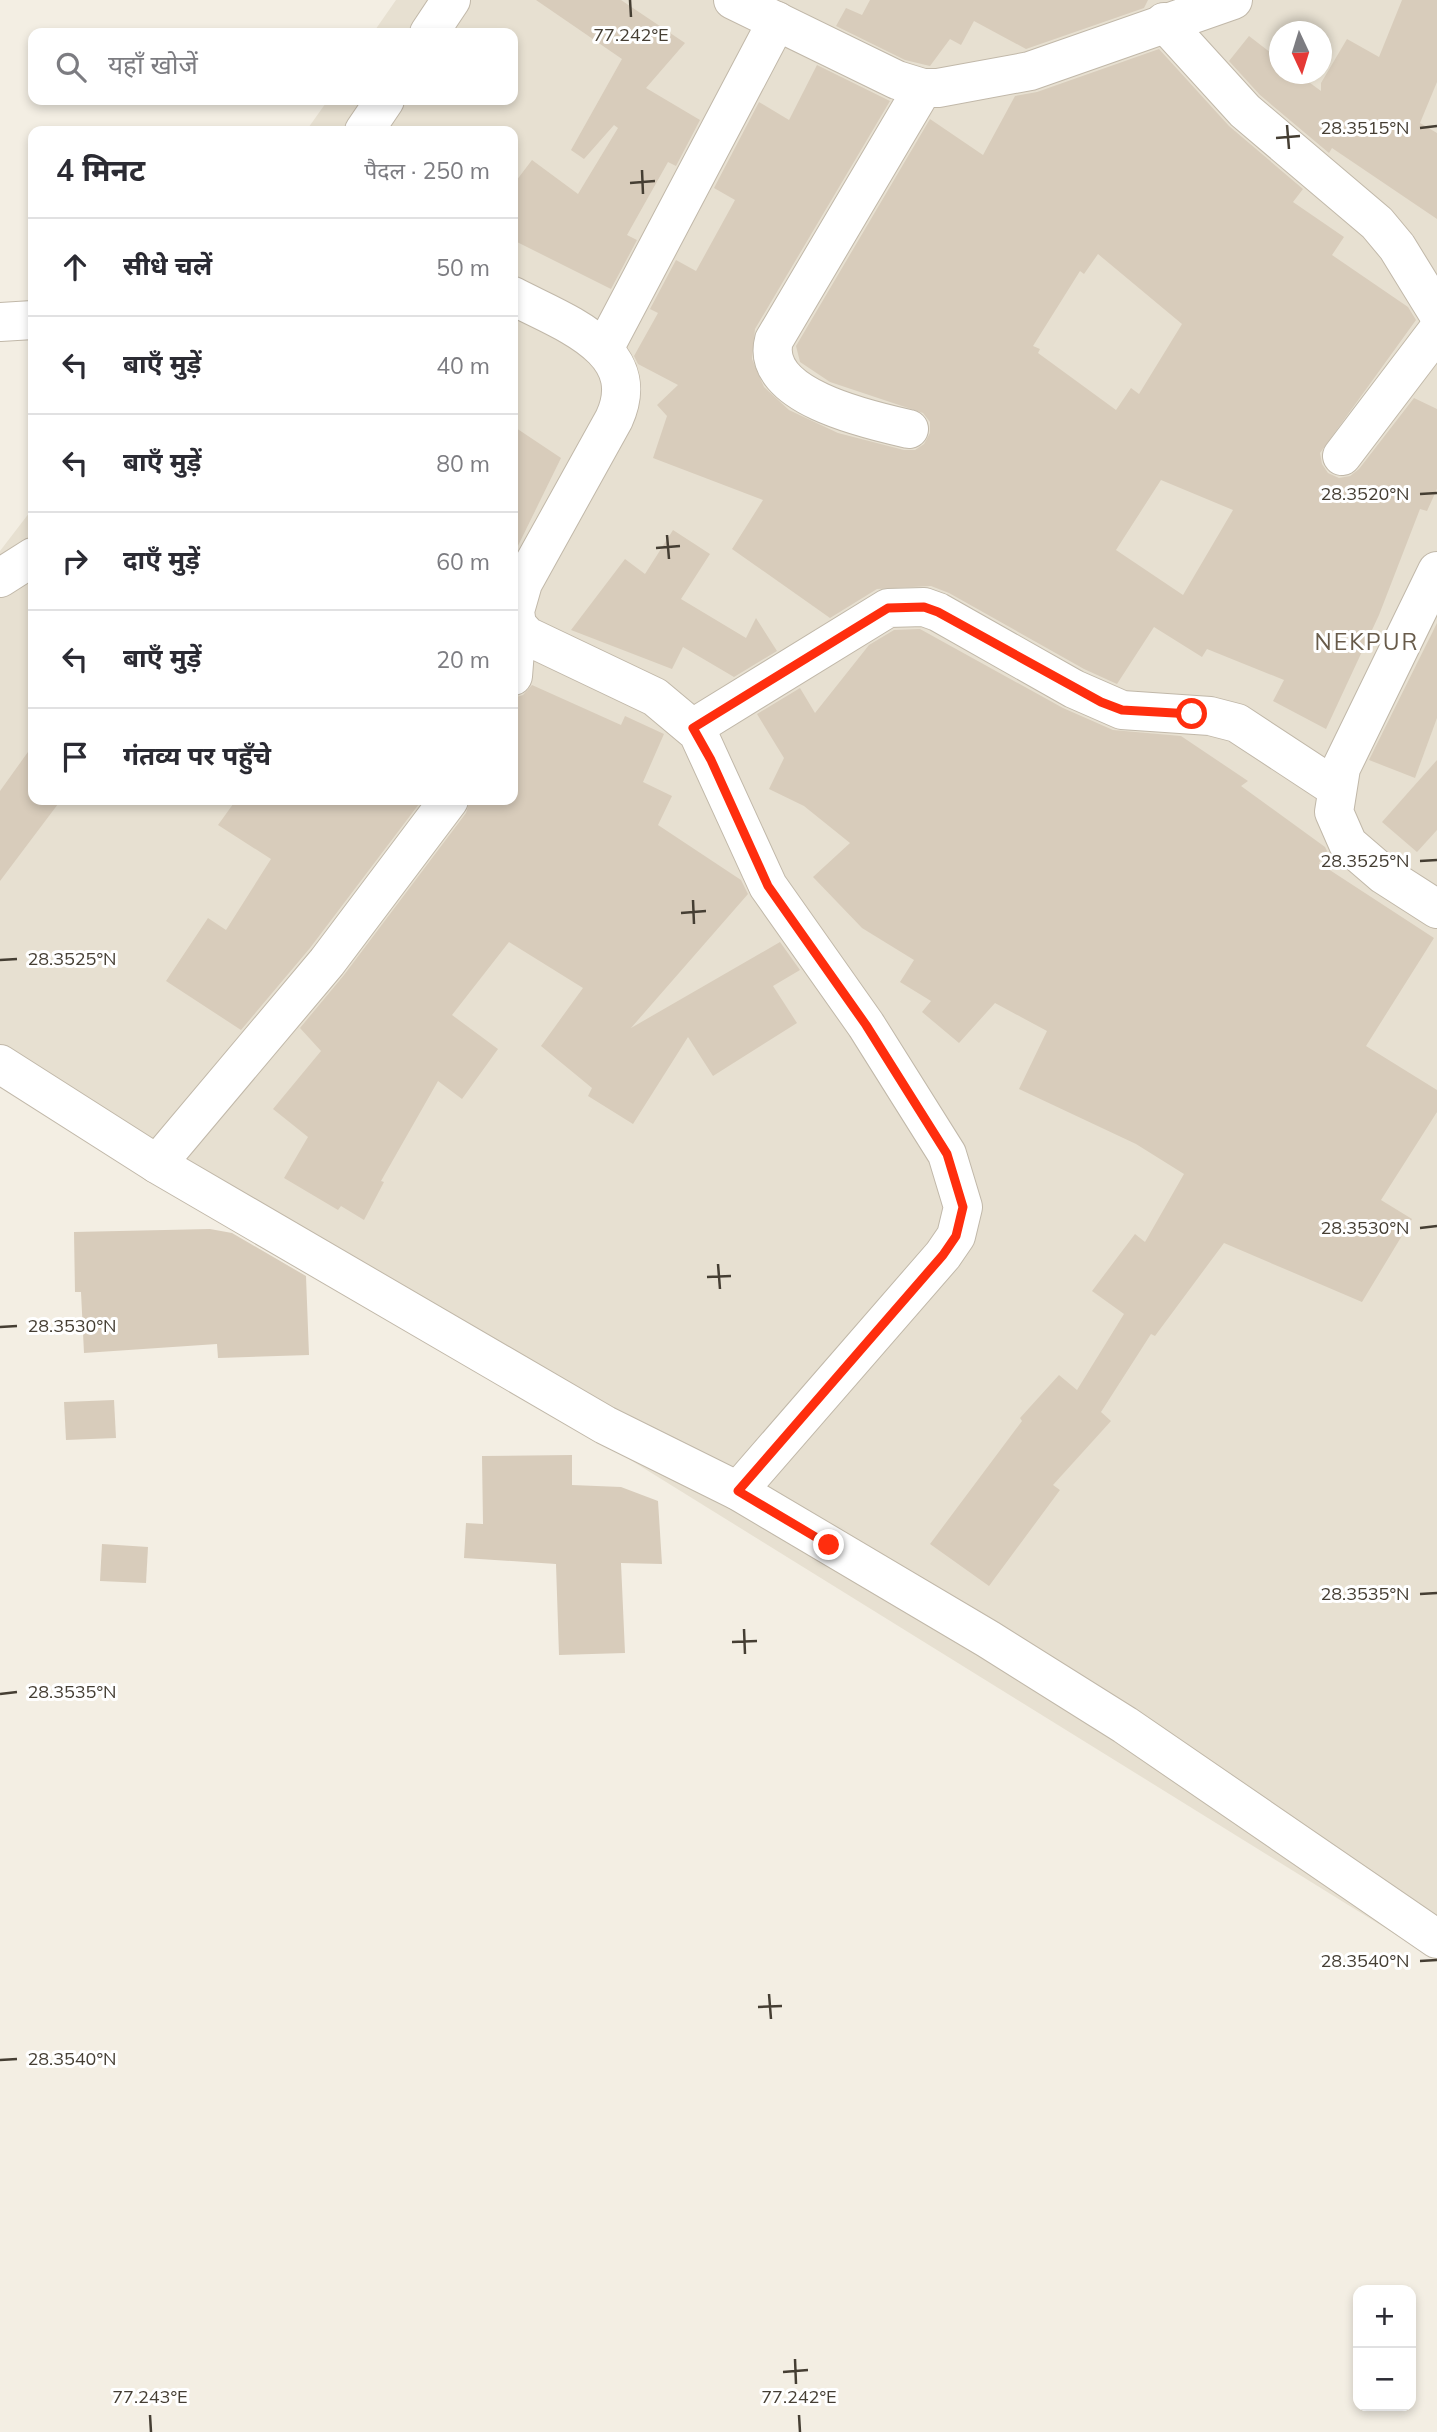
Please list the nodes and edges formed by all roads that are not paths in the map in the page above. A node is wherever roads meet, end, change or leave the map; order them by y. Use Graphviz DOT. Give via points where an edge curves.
graph roads {
  1 [pos="451,0"];
  2 [pos="733,0"];
  3 [pos="1234,0"];
  4 [pos="777,21"];
  5 [pos="1164,22"];
  6 [pos="432,28"];
  7 [pos="923,88"];
  8 [pos="382,105"];
  9 [pos="367,126"];
  10 [pos="518,299"];
  11 [pos="1437,312"];
  12 [pos="28,320"];
  13 [pos="0,322"];
  14 [pos="1437,331"];
  15 [pos="604,349"];
  16 [pos="909,429"];
  17 [pos="1342,456"];
  18 [pos="28,560"];
  19 [pos="1437,571"];
  20 [pos="0,578"];
  21 [pos="518,600"];
  22 [pos="518,626"];
  23 [pos="693,728"];
  24 [pos="1336,788"];
  25 [pos="445,805"];
  26 [pos="1437,909"];
  27 [pos="0,1064"];
  28 [pos="157,1164"];
  29 [pos="738,1491"];
  30 [pos="1437,1939"];
  1 -- 6 [label="street"];
  2 -- 4 [label="street"];
  3 -- 5 [label="street"];
  4 -- 7 [label="street"];
  4 -- 15 [label="street"];
  5 -- 7 [label="street" via="1030,71 979,83"];
  5 -- 11 [label="street" via="1231,98 1377,223"];
  7 -- 16 [label="street" via="771,352 773,364 785,380 808,395"];
  8 -- 9 [label="street"];
  10 -- 15 [label="street"];
  12 -- 13 [label="street"];
  14 -- 17 [label="street"];
  15 -- 21 [label="street" via="621,376 620,406"];
  18 -- 20 [label="street"];
  19 -- 24 [label="street" via="1341,768"];
  22 -- 23 [label="street" via="536,640 654,697"];
  23 -- 24 [label="street" via="888,608 924,607 1074,689 1122,710 1210,716 1237,723"];
  23 -- 29 [label="street" via="773,894 866,1025 947,1154 963,1207 956,1236 943,1255"];
  24 -- 26 [label="street" via="1334,812 1348,844 1384,875"];
  25 -- 28 [label="street" via="327,961"];
  27 -- 28 [label="street"];
  28 -- 29 [label="street" via="605,1425"];
  29 -- 30 [label="street" via="1125,1725"];
}
